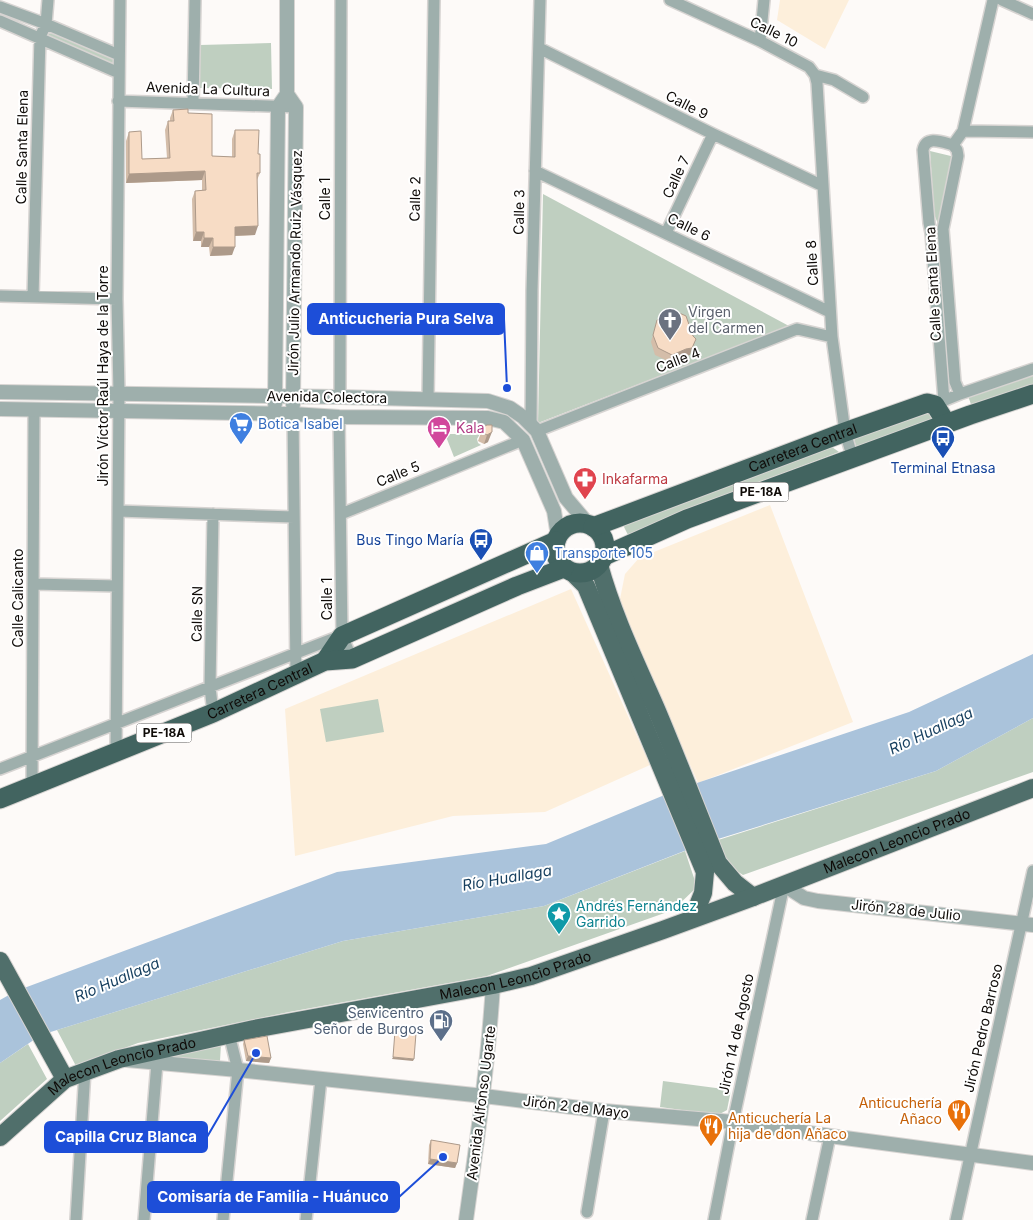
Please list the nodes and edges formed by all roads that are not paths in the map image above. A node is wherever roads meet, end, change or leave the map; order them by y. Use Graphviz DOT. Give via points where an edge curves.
graph roads {
  1 [pos="48,0"];
  2 [pos="120,0"];
  3 [pos="196,0"];
  4 [pos="287,0"];
  5 [pos="341,0"];
  6 [pos="434,0"];
  7 [pos="540,0"];
  8 [pos="670,0"];
  9 [pos="764,0"];
  10 [pos="993,0"];
  11 [pos="1002,0"];
  12 [pos="0,7"];
  13 [pos="1033,14"];
  14 [pos="0,21"];
  15 [pos="46,24"];
  16 [pos="40,37"];
  17 [pos="760,41"];
  18 [pos="539,48"];
  19 [pos="119,55"];
  20 [pos="812,71"];
  21 [pos="119,73"];
  22 [pos="287,94"];
  23 [pos="863,97"];
  24 [pos="118,101"];
  25 [pos="193,103"];
  26 [pos="278,107"];
  27 [pos="296,107"];
  28 [pos="962,131"];
  29 [pos="1033,132"];
  30 [pos="713,134"];
  31 [pos="953,145"];
  32 [pos="535,171"];
  33 [pos="823,186"];
  34 [pos="666,233"];
  35 [pos="277,239"];
  36 [pos="294,240"];
  37 [pos="0,296"];
  38 [pos="33,297"];
  39 [pos="117,299"];
  40 [pos="830,312"];
  41 [pos="832,337"];
  42 [pos="1033,369"];
  43 [pos="0,392"];
  44 [pos="119,393"];
  45 [pos="960,394"];
  46 [pos="1033,394"];
  47 [pos="275,396"];
  48 [pos="293,397"];
  49 [pos="340,397"];
  50 [pos="428,399"];
  51 [pos="939,403"];
  52 [pos="0,409"];
  53 [pos="34,410"];
  54 [pos="119,412"];
  55 [pos="274,414"];
  56 [pos="293,414"];
  57 [pos="339,417"];
  58 [pos="947,424"];
  59 [pos="534,428"];
  60 [pos="845,432"];
  61 [pos="523,440"];
  62 [pos="853,459"];
  63 [pos="118,512"];
  64 [pos="213,514"];
  65 [pos="341,514"];
  66 [pos="294,517"];
  67 [pos="591,525"];
  68 [pos="557,538"];
  69 [pos="602,561"];
  70 [pos="568,570"];
  71 [pos="33,584"];
  72 [pos="117,586"];
  73 [pos="342,636"];
  74 [pos="296,653"];
  75 [pos="352,659"];
  76 [pos="325,661"];
  77 [pos="296,675"];
  78 [pos="210,687"];
  79 [pos="648,711"];
  80 [pos="213,714"];
  81 [pos="116,724"];
  82 [pos="116,753"];
  83 [pos="32,756"];
  84 [pos="0,769"];
  85 [pos="32,785"];
  86 [pos="1033,788"];
  87 [pos="0,798"];
  88 [pos="712,868"];
  89 [pos="1033,872"];
  90 [pos="784,885"];
  91 [pos="753,897"];
  92 [pos="694,918"];
  93 [pos="1027,924"];
  94 [pos="0,961"];
  95 [pos="493,985"];
  96 [pos="229,1034"];
  97 [pos="119,1059"];
  98 [pos="157,1063"];
  99 [pos="85,1070"];
  100 [pos="238,1070"];
  101 [pos="65,1078"];
  102 [pos="321,1079"];
  103 [pos="484,1096"];
  104 [pos="604,1111"];
  105 [pos="733,1122"];
  106 [pos="830,1136"];
  107 [pos="0,1137"];
  108 [pos="969,1155"];
  109 [pos="1033,1163"];
  110 [pos="587,1212"];
  111 [pos="76,1220"];
  112 [pos="144,1220"];
  113 [pos="223,1220"];
  114 [pos="306,1220"];
  115 [pos="466,1220"];
  116 [pos="714,1220"];
  117 [pos="812,1220"];
  118 [pos="956,1220"];
  1 -- 15 [label="street, Calle Santa Elena"];
  2 -- 19 [label="street, Jirón Víctor Raúl Haya de la Torre"];
  3 -- 25 [label="street"];
  4 -- 22 [label="street"];
  5 -- 49 [label="street, Calle 1"];
  6 -- 50 [label="street, Calle 2"];
  7 -- 18 [label="street, Calle 3"];
  8 -- 17 [label="street, Calle 10"];
  9 -- 17 [label="street"];
  10 -- 28 [label="street"];
  11 -- 13 [label="street"];
  12 -- 15 [label="street"];
  14 -- 16 [label="street"];
  15 -- 16 [label="street, Calle Santa Elena"];
  15 -- 19 [label="street"];
  16 -- 21 [label="street"];
  16 -- 38 [label="street, Calle Santa Elena"];
  17 -- 20 [label="street, Calle 10"];
  18 -- 30 [label="street, Calle 9"];
  18 -- 32 [label="street, Calle 3"];
  19 -- 21 [label="street, Jirón Víctor Raúl Haya de la Torre"];
  20 -- 23 [label="street, Calle 10"];
  20 -- 33 [label="street, Calle 8" via="817,82"];
  21 -- 24 [label="street, Jirón Víctor Raúl Haya de la Torre"];
  22 -- 26 [label="street"];
  22 -- 27 [label="street"];
  24 -- 25 [label="street, Avenida La Cultura"];
  24 -- 39 [label="street, Jirón Víctor Raúl Haya de la Torre"];
  25 -- 26 [label="street, Avenida La Cultura"];
  26 -- 27 [label="street, Avenida La Cultura"];
  26 -- 35 [label="street, Jirón Julio Armando Ruiz Vásquez"];
  27 -- 36 [label="street, Jirón Julio Armando Ruiz Vásquez"];
  28 -- 29 [label="street"];
  28 -- 31 [label="street"];
  30 -- 33 [label="street, Calle 9"];
  30 -- 34 [label="street, Calle 7"];
  31 -- 45 [label="street, Calle Santa Elena" via="958,156 943,229 955,382"];
  31 -- 51 [label="street" via="935,140 924,145 923,150 931,234"];
  32 -- 34 [label="street, Calle 6"];
  32 -- 59 [label="street, Calle 3"];
  33 -- 40 [label="street, Calle 8"];
  34 -- 40 [label="street, Calle 6"];
  35 -- 36 [label="street"];
  35 -- 47 [label="street, Jirón Julio Armando Ruiz Vásquez"];
  36 -- 48 [label="street, Jirón Julio Armando Ruiz Vásquez"];
  37 -- 38 [label="street"];
  38 -- 39 [label="street"];
  39 -- 44 [label="street, Jirón Víctor Raúl Haya de la Torre"];
  40 -- 41 [label="street, Calle 8"];
  41 -- 59 [label="street, Calle 4" via="797,329"];
  41 -- 60 [label="street, Calle 8"];
  42 -- 45 [label="street"];
  43 -- 44 [label="street, Avenida Colectora"];
  44 -- 47 [label="street, Avenida Colectora"];
  44 -- 54 [label="street, Jirón Víctor Raúl Haya de la Torre"];
  45 -- 51 [label="street"];
  46 -- 58 [label="highway, Carretera Central / PE-18A"];
  47 -- 48 [label="street, Avenida Colectora"];
  47 -- 55 [label="street, Jirón Julio Armando Ruiz Vásquez"];
  48 -- 49 [label="street, Avenida Colectora"];
  48 -- 56 [label="street, Jirón Julio Armando Ruiz Vásquez"];
  49 -- 50 [label="street, Avenida Colectora"];
  50 -- 59 [label="street, Avenida Colectora" via="488,401 510,408"];
  51 -- 58 [label="highway"];
  51 -- 60 [label="highway, Carretera Central / PE-18A" via="928,403"];
  52 -- 53 [label="street, Avenida Colectora"];
  53 -- 54 [label="street, Avenida Colectora"];
  53 -- 71 [label="street, Calle Calicanto"];
  54 -- 55 [label="street, Avenida Colectora"];
  54 -- 63 [label="street, Jirón Víctor Raúl Haya de la Torre"];
  55 -- 56 [label="street, Avenida Colectora"];
  56 -- 57 [label="street, Avenida Colectora"];
  56 -- 66 [label="street, Jirón Julio Armando Ruiz Vásquez"];
  57 -- 61 [label="street, Avenida Colectora" via="488,418 504,422"];
  57 -- 65 [label="street, Calle 1"];
  58 -- 62 [label="highway, Carretera Central / PE-18A"];
  59 -- 67 [label="street, Avenida Colectora" via="566,498"];
  60 -- 62 [label="street, Calle 8"];
  60 -- 67 [label="highway, Carretera Central / PE-18A"];
  61 -- 65 [label="street, Calle 5"];
  61 -- 68 [label="street, Avenida Colectora" via="554,511"];
  62 -- 69 [label="highway, Carretera Central / PE-18A" via="687,519"];
  63 -- 64 [label="street"];
  63 -- 72 [label="street, Jirón Víctor Raúl Haya de la Torre"];
  64 -- 66 [label="street"];
  64 -- 78 [label="street, Calle SN"];
  65 -- 73 [label="street, Calle 1"];
  66 -- 74 [label="street, Jirón Julio Armando Ruiz Vásquez"];
  67 -- 68 [label="highway" via="571,524"];
  67 -- 69 [label="highway" via="604,539"];
  68 -- 70 [label="highway" via="555,550 558,560"];
  68 -- 73 [label="highway"];
  69 -- 70 [label="highway" via="592,571 582,574"];
  69 -- 79 [label="main road" via="604,582"];
  70 -- 75 [label="highway, Carretera Central / PE-18A" via="528,582"];
  70 -- 79 [label="main road" via="586,586"];
  71 -- 72 [label="street"];
  71 -- 83 [label="street, Calle Calicanto"];
  72 -- 81 [label="street, Jirón Víctor Raúl Haya de la Torre"];
  73 -- 74 [label="street"];
  73 -- 75 [label="street, Calle 1"];
  73 -- 76 [label="highway, Carretera Central"];
  74 -- 77 [label="street, Jirón Julio Armando Ruiz Vásquez"];
  74 -- 78 [label="street"];
  75 -- 76 [label="highway, Carretera Central / PE-18A"];
  76 -- 77 [label="highway, Carretera Central / PE-18A"];
  77 -- 80 [label="highway, Carretera Central / PE-18A"];
  78 -- 80 [label="street, Calle SN"];
  78 -- 81 [label="street"];
  79 -- 88 [label="main road"];
  80 -- 82 [label="highway, Carretera Central / PE-18A"];
  81 -- 82 [label="street, Jirón Víctor Raúl Haya de la Torre"];
  81 -- 83 [label="street"];
  82 -- 85 [label="highway, Carretera Central / PE-18A"];
  83 -- 84 [label="street"];
  83 -- 85 [label="street, Calle Calicanto"];
  85 -- 87 [label="highway, Carretera Central / PE-18A"];
  86 -- 90 [label="main road, Malecon Leoncio Prado"];
  88 -- 91 [label="main road"];
  88 -- 92 [label="main road"];
  89 -- 93 [label="street, Jirón Pedro Barroso"];
  90 -- 91 [label="main road, Malecon Leoncio Prado"];
  90 -- 93 [label="street, Jirón 28 de Julio" via="804,898"];
  90 -- 105 [label="street, Jirón 14 de Agosto"];
  91 -- 92 [label="main road, Malecon Leoncio Prado"];
  92 -- 95 [label="main road, Malecon Leoncio Prado" via="531,976"];
  93 -- 108 [label="street, Jirón Pedro Barroso"];
  94 -- 101 [label="main road"];
  95 -- 96 [label="main road, Malecon Leoncio Prado"];
  95 -- 103 [label="street, Avenida Alfonso Ugarte"];
  96 -- 97 [label="main road, Malecon Leoncio Prado"];
  96 -- 100 [label="street"];
  97 -- 98 [label="street, Jirón 2 de Mayo"];
  97 -- 99 [label="main road, Malecon Leoncio Prado"];
  98 -- 100 [label="street, Jirón 2 de Mayo"];
  98 -- 112 [label="street"];
  99 -- 101 [label="main road, Malecon Leoncio Prado"];
  99 -- 111 [label="street"];
  100 -- 102 [label="street, Jirón 2 de Mayo"];
  100 -- 113 [label="street"];
  101 -- 107 [label="main road, Malecon Leoncio Prado"];
  102 -- 103 [label="street, Jirón 2 de Mayo"];
  102 -- 114 [label="street"];
  103 -- 104 [label="street, Jirón 2 de Mayo"];
  103 -- 115 [label="street, Avenida Alfonso Ugarte"];
  104 -- 105 [label="street, Jirón 2 de Mayo"];
  104 -- 110 [label="street"];
  105 -- 106 [label="street, Jirón 2 de Mayo"];
  105 -- 116 [label="street, Jirón 14 de Agosto"];
  106 -- 108 [label="street, Jirón 2 de Mayo"];
  106 -- 117 [label="street"];
  108 -- 109 [label="street, Jirón 2 de Mayo"];
  108 -- 118 [label="street, Jirón Pedro Barroso"];
}
